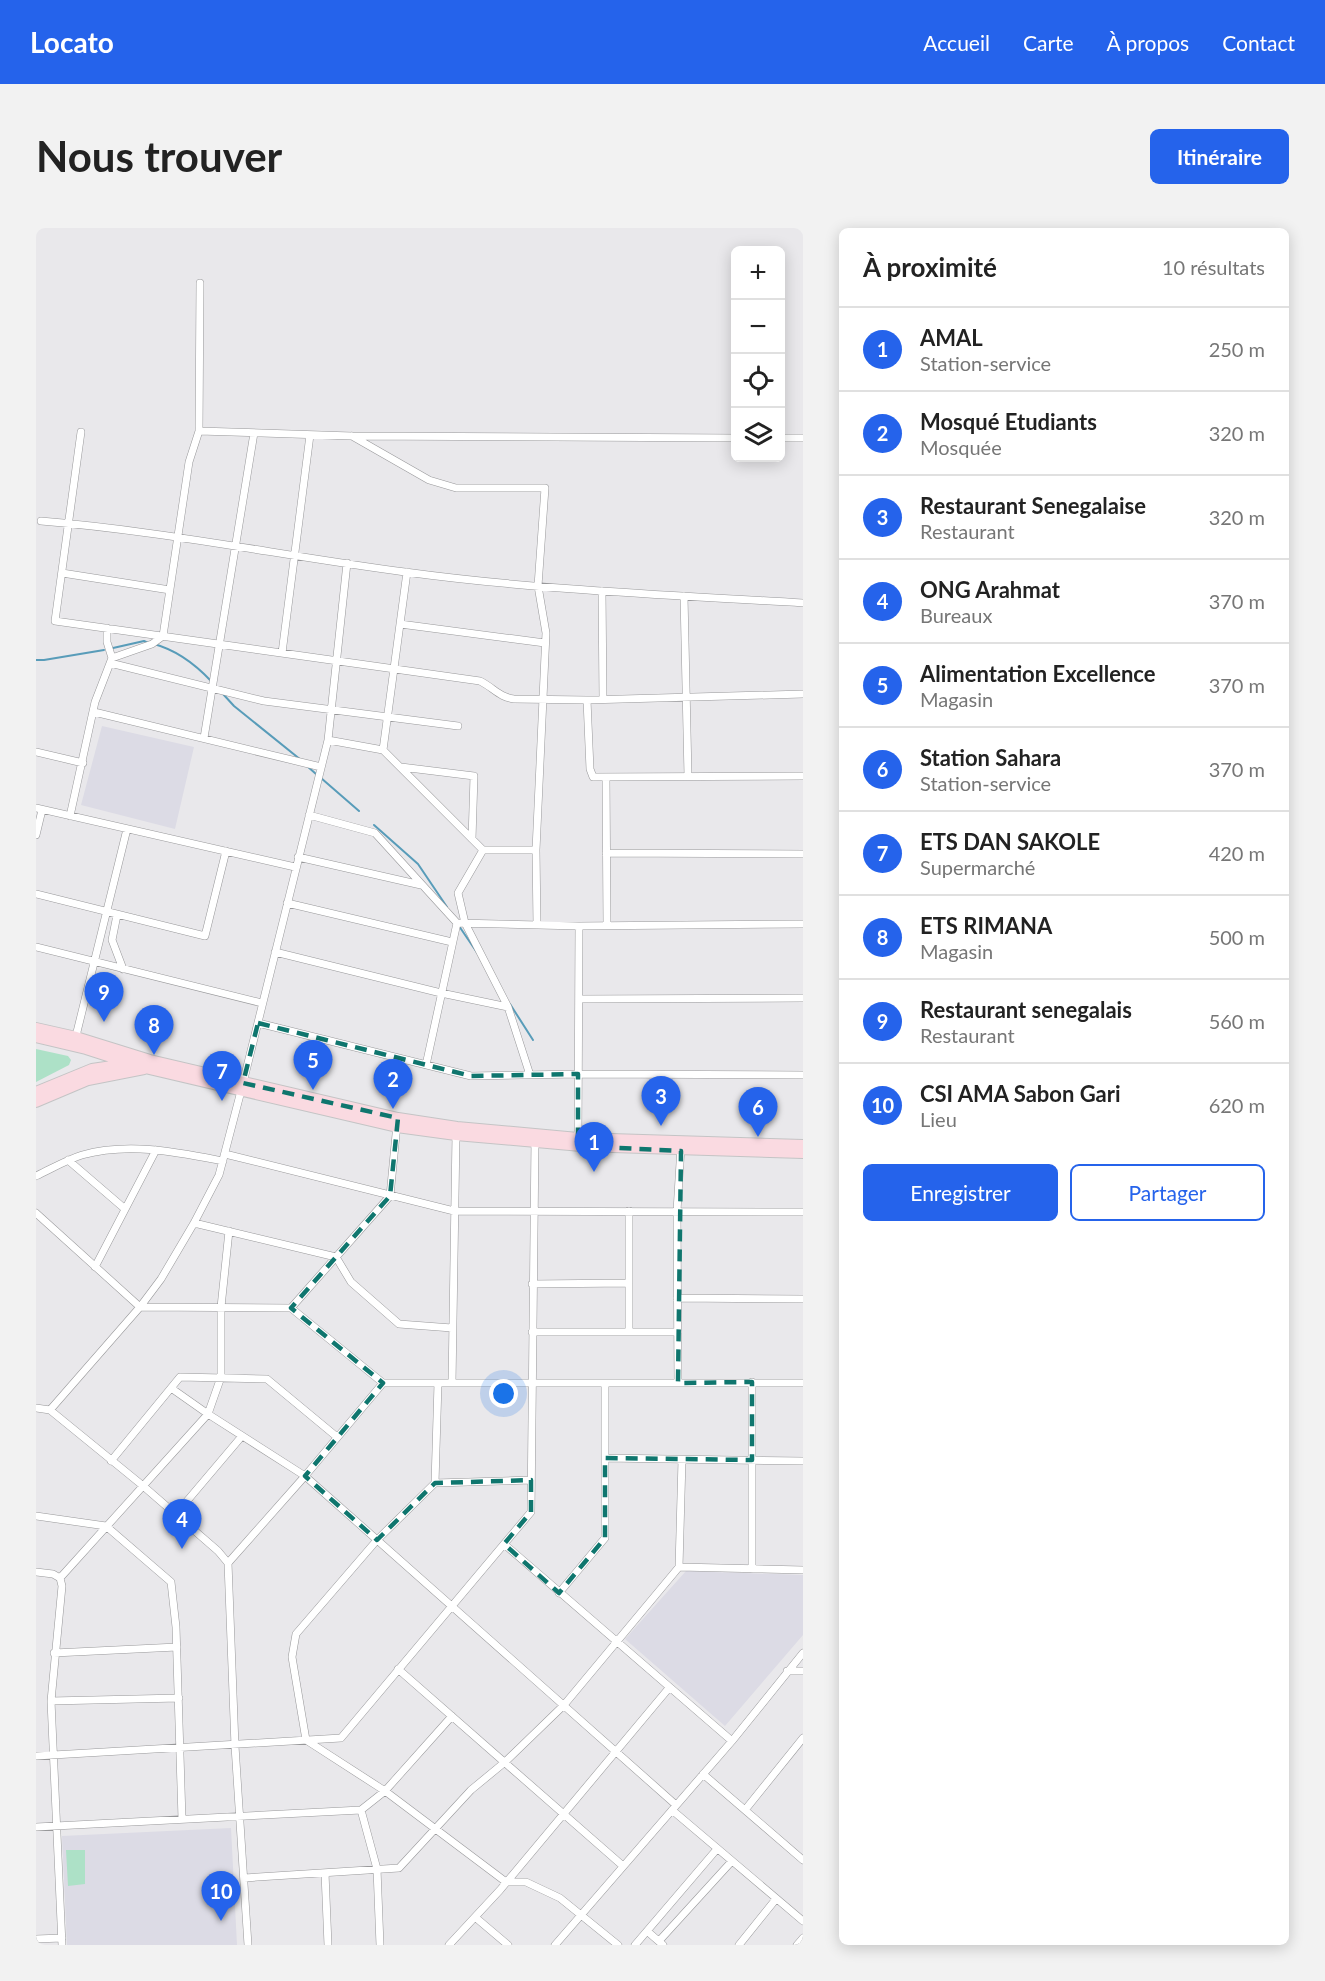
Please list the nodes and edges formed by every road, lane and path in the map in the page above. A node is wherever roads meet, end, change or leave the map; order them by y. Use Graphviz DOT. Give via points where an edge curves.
graph roads {
  1 [pos="200,283"];
  2 [pos="199,431"];
  3 [pos="81,432"];
  4 [pos="254,433"];
  5 [pos="310,435"];
  6 [pos="352,436"];
  7 [pos="731,438"];
  8 [pos="785,438"];
  9 [pos="803,438"];
  10 [pos="41,521"];
  11 [pos="68,523"];
  12 [pos="179,538"];
  13 [pos="235,547"];
  14 [pos="294,556"];
  15 [pos="348,563"];
  16 [pos="407,572"];
  17 [pos="62,573"];
  18 [pos="538,586"];
  19 [pos="170,590"];
  20 [pos="602,591"];
  21 [pos="684,596"];
  22 [pos="803,603"];
  23 [pos="400,624"];
  24 [pos="107,628"];
  25 [pos="163,636"];
  26 [pos="545,643"];
  27 [pos="219,644"];
  28 [pos="282,652"];
  29 [pos="337,660"];
  30 [pos="111,661"];
  31 [pos="394,669"];
  32 [pos="212,688"];
  33 [pos="803,694"];
  34 [pos="686,696"];
  35 [pos="603,699"];
  36 [pos="543,700"];
  37 [pos="587,700"];
  38 [pos="332,710"];
  39 [pos="94,712"];
  40 [pos="388,717"];
  41 [pos="458,726"];
  42 [pos="204,738"];
  43 [pos="328,740"];
  44 [pos="383,750"];
  45 [pos="36,752"];
  46 [pos="83,763"];
  47 [pos="321,767"];
  48 [pos="401,767"];
  49 [pos="688,776"];
  50 [pos="803,776"];
  51 [pos="606,777"];
  52 [pos="39,809"];
  53 [pos="309,814"];
  54 [pos="70,816"];
  55 [pos="127,829"];
  56 [pos="36,836"];
  57 [pos="472,839"];
  58 [pos="483,850"];
  59 [pos="536,850"];
  60 [pos="226,851"];
  61 [pos="606,853"];
  62 [pos="803,854"];
  63 [pos="298,857"];
  64 [pos="295,867"];
  65 [pos="422,885"];
  66 [pos="36,894"];
  67 [pos="287,903"];
  68 [pos="106,912"];
  69 [pos="117,915"];
  70 [pos="461,923"];
  71 [pos="803,924"];
  72 [pos="537,925"];
  73 [pos="607,925"];
  74 [pos="579,926"];
  75 [pos="99,937"];
  76 [pos="111,940"];
  77 [pos="452,942"];
  78 [pos="36,947"];
  79 [pos="275,952"];
  80 [pos="93,962"];
  81 [pos="123,969"];
  82 [pos="441,993"];
  83 [pos="803,998"];
  84 [pos="579,999"];
  85 [pos="262,1003"];
  86 [pos="508,1007"];
  87 [pos="258,1023"];
  88 [pos="36,1028"];
  89 [pos="36,1037"];
  90 [pos="75,1041"];
  91 [pos="86,1049"];
  92 [pos="130,1064"];
  93 [pos="147,1064"];
  94 [pos="426,1065"];
  95 [pos="94,1074"];
  96 [pos="578,1074"];
  97 [pos="530,1075"];
  98 [pos="803,1075"];
  99 [pos="242,1087"];
  100 [pos="36,1092"];
  101 [pos="36,1102"];
  102 [pos="398,1123"];
  103 [pos="456,1135"];
  104 [pos="578,1138"];
  105 [pos="535,1139"];
  106 [pos="603,1143"];
  107 [pos="803,1144"];
  108 [pos="681,1146"];
  109 [pos="766,1149"];
  110 [pos="156,1150"];
  111 [pos="803,1153"];
  112 [pos="224,1157"];
  113 [pos="68,1160"];
  114 [pos="36,1176"];
  115 [pos="390,1196"];
  116 [pos="125,1209"];
  117 [pos="454,1211"];
  118 [pos="533,1211"];
  119 [pos="629,1211"];
  120 [pos="677,1211"];
  121 [pos="803,1212"];
  122 [pos="36,1213"];
  123 [pos="194,1223"];
  124 [pos="229,1231"];
  125 [pos="336,1257"];
  126 [pos="96,1267"];
  127 [pos="629,1283"];
  128 [pos="532,1284"];
  129 [pos="677,1298"];
  130 [pos="803,1299"];
  131 [pos="221,1306"];
  132 [pos="140,1307"];
  133 [pos="291,1308"];
  134 [pos="452,1328"];
  135 [pos="531,1332"];
  136 [pos="629,1332"];
  137 [pos="678,1332"];
  138 [pos="221,1377"];
  139 [pos="752,1382"];
  140 [pos="382,1383"];
  141 [pos="438,1383"];
  142 [pos="452,1383"];
  143 [pos="531,1383"];
  144 [pos="605,1383"];
  145 [pos="678,1383"];
  146 [pos="803,1383"];
  147 [pos="171,1388"];
  148 [pos="36,1408"];
  149 [pos="50,1410"];
  150 [pos="208,1414"];
  151 [pos="242,1436"];
  152 [pos="337,1437"];
  153 [pos="605,1458"];
  154 [pos="681,1460"];
  155 [pos="752,1460"];
  156 [pos="111,1461"];
  157 [pos="803,1461"];
  158 [pos="305,1476"];
  159 [pos="531,1480"];
  160 [pos="435,1483"];
  161 [pos="142,1485"];
  162 [pos="176,1514"];
  163 [pos="36,1516"];
  164 [pos="106,1526"];
  165 [pos="377,1540"];
  166 [pos="504,1544"];
  167 [pos="228,1563"];
  168 [pos="679,1567"];
  169 [pos="752,1569"];
  170 [pos="803,1570"];
  171 [pos="36,1572"];
  172 [pos="60,1578"];
  173 [pos="559,1593"];
  174 [pos="452,1606"];
  175 [pos="616,1642"];
  176 [pos="177,1647"];
  177 [pos="54,1653"];
  178 [pos="803,1653"];
  179 [pos="398,1669"];
  180 [pos="787,1671"];
  181 [pos="803,1671"];
  182 [pos="669,1688"];
  183 [pos="179,1698"];
  184 [pos="51,1701"];
  185 [pos="564,1705"];
  186 [pos="452,1716"];
  187 [pos="803,1738"];
  188 [pos="306,1740"];
  189 [pos="732,1741"];
  190 [pos="235,1746"];
  191 [pos="180,1748"];
  192 [pos="616,1751"];
  193 [pos="53,1755"];
  194 [pos="36,1756"];
  195 [pos="505,1762"];
  196 [pos="703,1774"];
  197 [pos="385,1791"];
  198 [pos="674,1807"];
  199 [pos="362,1810"];
  200 [pos="745,1810"];
  201 [pos="563,1814"];
  202 [pos="241,1816"];
  203 [pos="183,1819"];
  204 [pos="57,1826"];
  205 [pos="36,1827"];
  206 [pos="436,1829"];
  207 [pos="717,1849"];
  208 [pos="803,1860"];
  209 [pos="732,1861"];
  210 [pos="623,1866"];
  211 [pos="377,1869"];
  212 [pos="325,1873"];
  213 [pos="244,1878"];
  214 [pos="506,1882"];
  215 [pos="776,1899"];
  216 [pos="580,1916"];
  217 [pos="475,1917"];
  218 [pos="803,1921"];
  219 [pos="647,1931"];
  220 [pos="803,1938"];
  221 [pos="36,1939"];
  222 [pos="62,1942"];
  223 [pos="661,1943"];
  224 [pos="248,1945"];
  225 [pos="328,1945"];
  226 [pos="380,1945"];
  227 [pos="449,1945"];
  228 [pos="508,1945"];
  229 [pos="555,1945"];
  230 [pos="618,1945"];
  231 [pos="635,1945"];
  232 [pos="739,1945"];
  233 [pos="797,1945"];
  1 -- 2 [label="street"];
  2 -- 4 [label="street"];
  2 -- 12 [label="street" via="189,462"];
  3 -- 11 [label="street"];
  4 -- 5 [label="street"];
  4 -- 13 [label="street"];
  5 -- 6 [label="street"];
  5 -- 14 [label="street"];
  6 -- 7 [label="street"];
  6 -- 18 [label="street" via="429,480 456,488 545,488"];
  8 -- 9 [label="street"];
  10 -- 11 [label="street"];
  11 -- 12 [label="street"];
  11 -- 17 [label="street"];
  12 -- 13 [label="street"];
  12 -- 19 [label="street"];
  13 -- 14 [label="street"];
  13 -- 27 [label="street"];
  14 -- 15 [label="street"];
  14 -- 28 [label="street"];
  15 -- 16 [label="street"];
  15 -- 29 [label="street"];
  16 -- 18 [label="street"];
  16 -- 23 [label="street"];
  17 -- 19 [label="street"];
  17 -- 24 [label="street" via="55,621"];
  18 -- 20 [label="street"];
  18 -- 26 [label="street"];
  19 -- 25 [label="street"];
  20 -- 21 [label="street"];
  20 -- 35 [label="street"];
  21 -- 22 [label="street"];
  21 -- 34 [label="street"];
  23 -- 26 [label="street"];
  23 -- 31 [label="street"];
  24 -- 25 [label="street"];
  24 -- 30 [label="street"];
  25 -- 27 [label="street"];
  25 -- 30 [label="street"];
  26 -- 36 [label="street"];
  27 -- 28 [label="street"];
  27 -- 32 [label="street"];
  28 -- 29 [label="street"];
  29 -- 31 [label="street"];
  29 -- 38 [label="street"];
  30 -- 32 [label="street"];
  30 -- 39 [label="street"];
  31 -- 36 [label="street" via="480,681 503,697"];
  31 -- 40 [label="street"];
  32 -- 38 [label="street" via="264,701"];
  32 -- 42 [label="street"];
  33 -- 34 [label="street"];
  34 -- 35 [label="street"];
  34 -- 49 [label="street"];
  35 -- 37 [label="street"];
  36 -- 37 [label="street"];
  36 -- 59 [label="street"];
  37 -- 51 [label="street" via="590,769 593,777"];
  38 -- 40 [label="street"];
  38 -- 43 [label="street"];
  39 -- 42 [label="street"];
  39 -- 46 [label="street"];
  40 -- 41 [label="street"];
  40 -- 44 [label="street"];
  42 -- 47 [label="street"];
  43 -- 44 [label="street"];
  43 -- 47 [label="street"];
  44 -- 48 [label="street"];
  45 -- 46 [label="street"];
  46 -- 54 [label="street"];
  47 -- 53 [label="street"];
  48 -- 57 [label="street"];
  48 -- 57 [label="street" via="474,776"];
  49 -- 50 [label="street"];
  49 -- 51 [label="street"];
  51 -- 61 [label="street"];
  52 -- 54 [label="street"];
  52 -- 56 [label="street"];
  53 -- 63 [label="street"];
  53 -- 65 [label="street" via="375,833"];
  54 -- 55 [label="street"];
  55 -- 60 [label="street"];
  55 -- 68 [label="street"];
  57 -- 58 [label="street"];
  58 -- 59 [label="street"];
  58 -- 70 [label="street" via="458,893"];
  59 -- 72 [label="street"];
  60 -- 64 [label="street"];
  60 -- 69 [label="street" via="205,936"];
  61 -- 62 [label="street"];
  61 -- 73 [label="street"];
  63 -- 64 [label="street"];
  63 -- 65 [label="street"];
  64 -- 67 [label="street"];
  65 -- 70 [label="street"];
  66 -- 68 [label="street"];
  67 -- 77 [label="street"];
  67 -- 79 [label="street"];
  68 -- 69 [label="street"];
  68 -- 75 [label="street"];
  69 -- 76 [label="street"];
  70 -- 72 [label="street"];
  70 -- 77 [label="street"];
  70 -- 86 [label="street"];
  71 -- 73 [label="street"];
  72 -- 74 [label="street"];
  73 -- 74 [label="street"];
  74 -- 84 [label="street"];
  75 -- 76 [label="street"];
  75 -- 80 [label="street"];
  76 -- 81 [label="street"];
  77 -- 82 [label="street"];
  78 -- 80 [label="street"];
  79 -- 82 [label="street"];
  79 -- 85 [label="street"];
  80 -- 81 [label="street"];
  80 -- 90 [label="street"];
  81 -- 85 [label="street"];
  82 -- 86 [label="street"];
  82 -- 94 [label="street"];
  83 -- 84 [label="street"];
  84 -- 96 [label="street"];
  85 -- 87 [label="street"];
  86 -- 97 [label="street"];
  87 -- 94 [label="street"];
  87 -- 99 [label="street"];
  88 -- 90 [label="main road"];
  89 -- 90 [label="main road"];
  90 -- 91 [label="main road"];
  90 -- 93 [label="main road"];
  91 -- 92 [label="main road"];
  91 -- 95 [label="main road"];
  92 -- 93 [label="main road"];
  92 -- 95 [label="main road"];
  93 -- 95 [label="main road"];
  93 -- 99 [label="main road"];
  93 -- 99 [label="main road" via="164,1063"];
  94 -- 97 [label="street" via="471,1076"];
  95 -- 100 [label="main road"];
  95 -- 101 [label="main road"];
  96 -- 97 [label="street"];
  96 -- 98 [label="street"];
  96 -- 104 [label="street"];
  99 -- 102 [label="main road"];
  99 -- 112 [label="street"];
  102 -- 103 [label="main road"];
  102 -- 105 [label="main road"];
  102 -- 115 [label="street"];
  103 -- 105 [label="main road"];
  103 -- 117 [label="street"];
  104 -- 105 [label="main road"];
  104 -- 106 [label="main road"];
  105 -- 106 [label="main road"];
  105 -- 118 [label="street"];
  106 -- 108 [label="main road"];
  107 -- 109 [label="main road"];
  108 -- 109 [label="main road"];
  108 -- 120 [label="street"];
  109 -- 111 [label="main road"];
  110 -- 112 [label="street"];
  110 -- 113 [label="street" via="116,1148"];
  110 -- 116 [label="street"];
  112 -- 115 [label="street"];
  112 -- 123 [label="street"];
  113 -- 114 [label="street"];
  113 -- 116 [label="street"];
  115 -- 117 [label="street"];
  115 -- 125 [label="street"];
  116 -- 126 [label="street"];
  117 -- 118 [label="street"];
  117 -- 134 [label="street"];
  118 -- 119 [label="street"];
  118 -- 128 [label="street"];
  119 -- 120 [label="street"];
  119 -- 127 [label="street"];
  120 -- 121 [label="street"];
  120 -- 129 [label="street"];
  122 -- 126 [label="street"];
  123 -- 124 [label="street"];
  123 -- 132 [label="street"];
  124 -- 125 [label="street"];
  124 -- 131 [label="street"];
  125 -- 133 [label="street"];
  125 -- 134 [label="street" via="351,1281 399,1324"];
  126 -- 132 [label="street"];
  127 -- 128 [label="street"];
  127 -- 136 [label="street"];
  128 -- 135 [label="street"];
  129 -- 130 [label="street"];
  129 -- 137 [label="street"];
  131 -- 132 [label="street"];
  131 -- 133 [label="street"];
  131 -- 138 [label="street"];
  132 -- 149 [label="street"];
  133 -- 140 [label="street"];
  134 -- 142 [label="street"];
  135 -- 136 [label="street"];
  135 -- 143 [label="street"];
  136 -- 137 [label="street"];
  137 -- 145 [label="street"];
  138 -- 147 [label="street" via="180,1377"];
  138 -- 150 [label="street"];
  138 -- 152 [label="street" via="267,1379"];
  139 -- 145 [label="street"];
  139 -- 146 [label="street"];
  139 -- 155 [label="street"];
  140 -- 141 [label="street"];
  140 -- 152 [label="street"];
  141 -- 142 [label="street"];
  141 -- 160 [label="street"];
  142 -- 143 [label="street"];
  143 -- 144 [label="street"];
  143 -- 159 [label="street"];
  144 -- 145 [label="street"];
  144 -- 153 [label="street"];
  147 -- 150 [label="street"];
  147 -- 156 [label="street"];
  148 -- 149 [label="street"];
  149 -- 156 [label="street"];
  150 -- 151 [label="street"];
  150 -- 161 [label="street"];
  151 -- 158 [label="street"];
  151 -- 162 [label="street"];
  152 -- 158 [label="street"];
  153 -- 154 [label="street"];
  153 -- 173 [label="street" via="605,1538"];
  154 -- 155 [label="street"];
  154 -- 168 [label="street"];
  155 -- 157 [label="street"];
  155 -- 169 [label="street"];
  156 -- 161 [label="street"];
  158 -- 165 [label="street"];
  158 -- 167 [label="street"];
  159 -- 160 [label="street"];
  159 -- 166 [label="street" via="531,1512"];
  160 -- 165 [label="street"];
  161 -- 162 [label="street"];
  161 -- 164 [label="street"];
  162 -- 167 [label="street"];
  163 -- 164 [label="street"];
  164 -- 172 [label="street"];
  164 -- 176 [label="street" via="171,1582"];
  165 -- 174 [label="street"];
  165 -- 188 [label="street" via="296,1634 292,1657"];
  166 -- 173 [label="street"];
  166 -- 174 [label="street"];
  167 -- 190 [label="street"];
  168 -- 169 [label="street"];
  168 -- 175 [label="street"];
  169 -- 170 [label="street"];
  171 -- 172 [label="street"];
  172 -- 177 [label="street"];
  173 -- 175 [label="street"];
  174 -- 179 [label="street"];
  174 -- 185 [label="street"];
  175 -- 182 [label="street"];
  175 -- 185 [label="street"];
  176 -- 177 [label="street"];
  176 -- 183 [label="street"];
  177 -- 184 [label="street"];
  178 -- 180 [label="street"];
  179 -- 186 [label="street"];
  179 -- 188 [label="street" via="340,1738"];
  180 -- 181 [label="street"];
  180 -- 189 [label="street"];
  182 -- 189 [label="street"];
  182 -- 192 [label="street"];
  183 -- 184 [label="street"];
  183 -- 191 [label="street"];
  184 -- 193 [label="street"];
  185 -- 192 [label="street"];
  185 -- 195 [label="street"];
  186 -- 195 [label="street"];
  186 -- 197 [label="street"];
  187 -- 200 [label="street"];
  188 -- 190 [label="street"];
  188 -- 197 [label="street"];
  189 -- 196 [label="street"];
  190 -- 191 [label="street"];
  190 -- 202 [label="street"];
  191 -- 193 [label="street"];
  191 -- 203 [label="street"];
  192 -- 198 [label="street"];
  192 -- 201 [label="street"];
  193 -- 194 [label="street"];
  193 -- 204 [label="street"];
  195 -- 201 [label="street"];
  195 -- 206 [label="street" via="471,1790"];
  196 -- 198 [label="street"];
  196 -- 200 [label="street"];
  197 -- 199 [label="street"];
  197 -- 206 [label="street"];
  198 -- 207 [label="street"];
  198 -- 210 [label="street"];
  199 -- 202 [label="street"];
  199 -- 211 [label="street"];
  200 -- 208 [label="street"];
  201 -- 210 [label="street"];
  201 -- 214 [label="street"];
  202 -- 203 [label="street"];
  202 -- 213 [label="street"];
  203 -- 204 [label="street"];
  204 -- 205 [label="street"];
  204 -- 222 [label="street"];
  206 -- 211 [label="street" via="399,1868"];
  206 -- 214 [label="street"];
  207 -- 209 [label="street"];
  207 -- 219 [label="street"];
  209 -- 215 [label="street"];
  209 -- 223 [label="street"];
  210 -- 216 [label="street"];
  211 -- 212 [label="street"];
  211 -- 226 [label="street"];
  212 -- 213 [label="street"];
  212 -- 225 [label="street"];
  213 -- 224 [label="street"];
  214 -- 216 [label="street" via="526,1882 560,1898"];
  214 -- 217 [label="street"];
  215 -- 218 [label="street"];
  215 -- 232 [label="street"];
  216 -- 229 [label="street"];
  216 -- 230 [label="street"];
  217 -- 227 [label="street"];
  217 -- 228 [label="street"];
  219 -- 223 [label="street"];
  219 -- 231 [label="street"];
  220 -- 233 [label="street"];
  221 -- 222 [label="street"];
}
